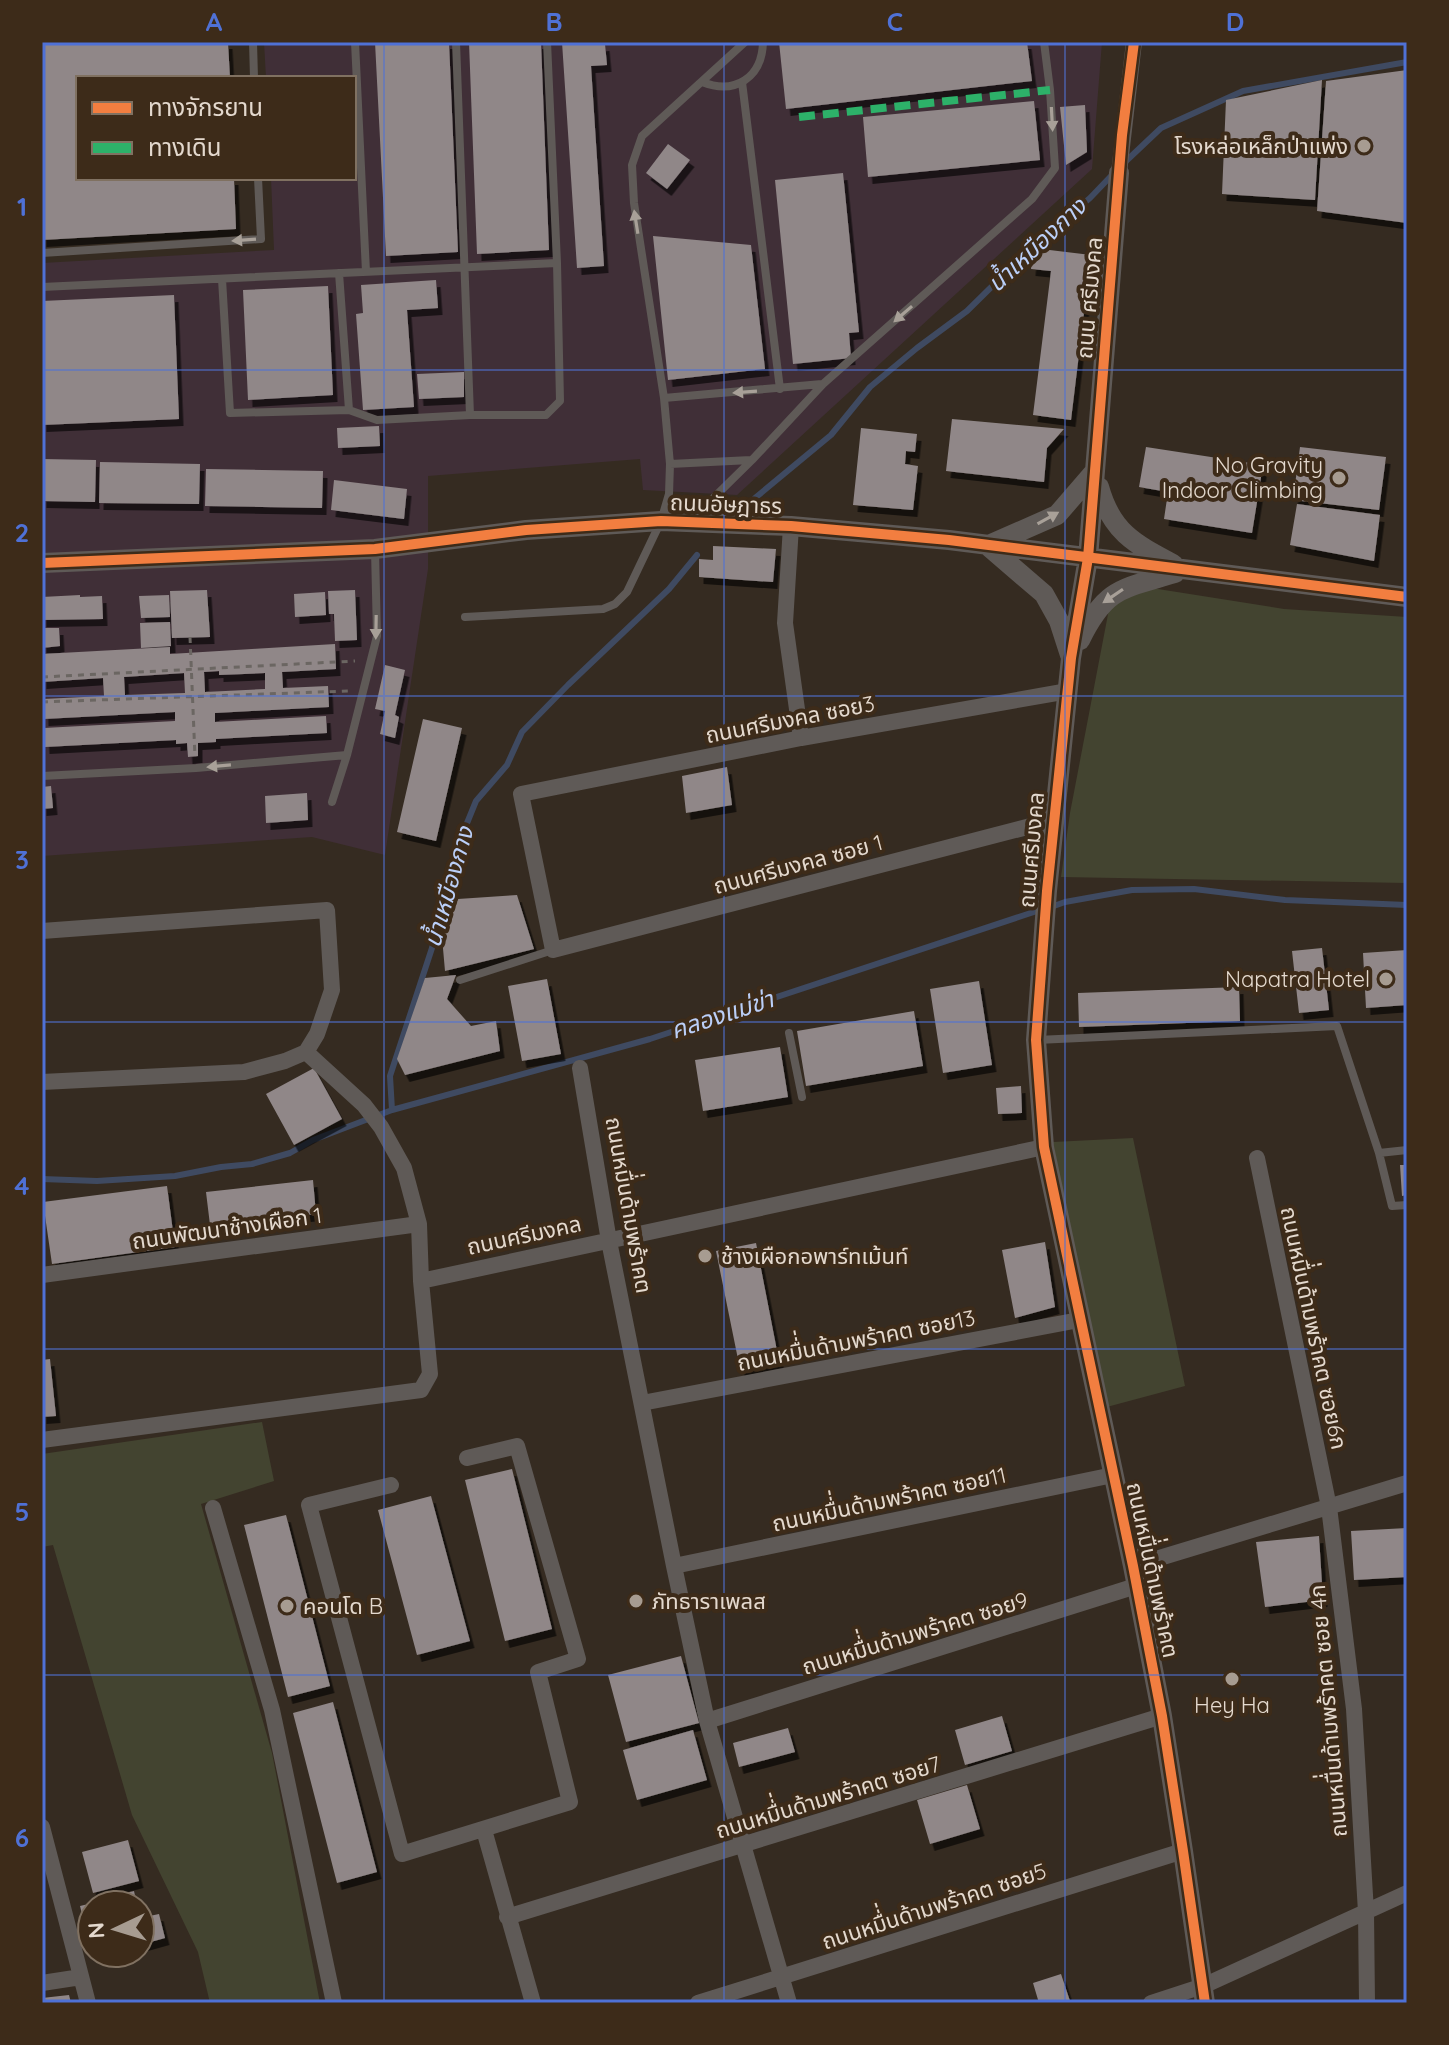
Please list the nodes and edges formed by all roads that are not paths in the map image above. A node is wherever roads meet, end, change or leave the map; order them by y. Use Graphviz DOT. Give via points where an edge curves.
graph roads {
  1 [pos="253,42"];
  2 [pos="355,42"];
  3 [pos="456,42"];
  4 [pos="547,42"];
  5 [pos="745,42"];
  6 [pos="763,42"];
  7 [pos="1044,42"];
  8 [pos="1134,42"];
  9 [pos="254,76"];
  10 [pos="702,82"];
  11 [pos="742,82"];
  12 [pos="1119,173"];
  13 [pos="258,180"];
  14 [pos="42,253"];
  15 [pos="557,263"];
  16 [pos="465,267"];
  17 [pos="366,272"];
  18 [pos="339,273"];
  19 [pos="222,279"];
  20 [pos="42,287"];
  21 [pos="823,384"];
  22 [pos="780,389"];
  23 [pos="664,398"];
  24 [pos="349,410"];
  25 [pos="470,415"];
  26 [pos="752,460"];
  27 [pos="670,464"];
  28 [pos="1095,471"];
  29 [pos="661,521"];
  30 [pos="689,521"];
  31 [pos="791,526"];
  32 [pos="987,546"];
  33 [pos="375,549"];
  34 [pos="1088,558"];
  35 [pos="42,563"];
  36 [pos="1185,570"];
  37 [pos="1407,597"];
  38 [pos="465,617"];
  39 [pos="1071,658"];
  40 [pos="1068,691"];
  41 [pos="801,738"];
  42 [pos="347,755"];
  43 [pos="42,776"];
  44 [pos="332,802"];
  45 [pos="1054,820"];
  46 [pos="42,931"];
  47 [pos="553,950"];
  48 [pos="460,980"];
  49 [pos="789,1033"];
  50 [pos="1036,1040"];
  51 [pos="306,1052"];
  52 [pos="580,1068"];
  53 [pos="42,1082"];
  54 [pos="802,1097"];
  55 [pos="1044,1147"];
  56 [pos="1407,1150"];
  57 [pos="1379,1153"];
  58 [pos="1257,1158"];
  59 [pos="1407,1205"];
  60 [pos="419,1224"];
  61 [pos="609,1241"];
  62 [pos="42,1275"];
  63 [pos="421,1281"];
  64 [pos="1079,1320"];
  65 [pos="642,1403"];
  66 [pos="42,1440"];
  67 [pos="467,1458"];
  68 [pos="1113,1475"];
  69 [pos="1407,1483"];
  70 [pos="391,1485"];
  71 [pos="1329,1507"];
  72 [pos="213,1508"];
  73 [pos="674,1566"];
  74 [pos="1135,1576"];
  75 [pos="1162,1716"];
  76 [pos="707,1721"];
  77 [pos="42,1827"];
  78 [pos="484,1830"];
  79 [pos="742,1847"];
  80 [pos="1183,1851"];
  81 [pos="1407,1893"];
  82 [pos="1366,1912"];
  83 [pos="507,1917"];
  84 [pos="81,1977"];
  85 [pos="781,1978"];
  86 [pos="42,1983"];
  87 [pos="1204,1994"];
  88 [pos="88,2003"];
  89 [pos="334,2003"];
  90 [pos="533,2003"];
  91 [pos="698,2003"];
  92 [pos="789,2003"];
  93 [pos="1151,2003"];
  94 [pos="1367,2003"];
  1 -- 9 [label="lane"];
  2 -- 17 [label="lane"];
  3 -- 16 [label="lane"];
  4 -- 15 [label="lane"];
  5 -- 10 [label="lane"];
  6 -- 11 [label="lane" via="757,69"];
  7 -- 21 [label="lane, one-way" via="1055,168 1032,199"];
  8 -- 12 [label="street, ถนน ศรีมงคล"];
  10 -- 11 [label="lane" via="713,87"];
  23 -- 10 [label="lane, one-way" via="632,165 642,136"];
  11 -- 22 [label="lane"];
  12 -- 28 [label="street, ถนน ศรีมงคล"];
  13 -- 14 [label="lane, one-way" via="261,239"];
  15 -- 16 [label="lane"];
  15 -- 25 [label="lane" via="560,401 546,415"];
  16 -- 17 [label="lane"];
  16 -- 25 [label="lane"];
  17 -- 18 [label="lane"];
  18 -- 19 [label="lane"];
  18 -- 24 [label="lane"];
  19 -- 20 [label="lane"];
  19 -- 24 [label="lane" via="230,413"];
  21 -- 22 [label="lane"];
  21 -- 26 [label="lane"];
  22 -- 23 [label="lane, one-way"];
  23 -- 27 [label="lane"];
  24 -- 25 [label="lane" via="377,420"];
  26 -- 27 [label="lane"];
  26 -- 30 [label="lane"];
  27 -- 29 [label="lane"];
  32 -- 28 [label="street, one-way" via="1057,515"];
  28 -- 34 [label="street, ถนน ศรีมงคล"];
  28 -- 36 [label="street" via="1105,509 1118,528"];
  29 -- 30 [label="street, ถนนอัษฎาธร"];
  29 -- 33 [label="street, ถนนอัษฎาธร" via="526,530"];
  29 -- 38 [label="lane" via="627,592 615,604"];
  30 -- 31 [label="street, ถนนอัษฎาธร"];
  31 -- 32 [label="street, ถนนอัษฎาธร"];
  31 -- 41 [label="street" via="785,623"];
  32 -- 34 [label="street, ถนนอัษฎาธร"];
  32 -- 39 [label="street" via="1044,594"];
  33 -- 35 [label="street, ถนนอัษฎาธร"];
  33 -- 42 [label="lane, one-way" via="377,636"];
  34 -- 36 [label="street, ถนนอัษฎาธร"];
  34 -- 39 [label="street, ถนนศรีมงคล"];
  36 -- 37 [label="street, ถนนอัษฎาธร"];
  36 -- 39 [label="street, one-way" via="1115,593 1101,605"];
  39 -- 40 [label="street, ถนนศรีมงคล"];
  40 -- 41 [label="street, ถนนศรีมงคล ซอย3"];
  40 -- 45 [label="street, ถนนศรีมงคล"];
  41 -- 47 [label="street, ถนนศรีมงคล ซอย3" via="521,794"];
  42 -- 43 [label="lane, one-way"];
  42 -- 44 [label="lane"];
  45 -- 47 [label="street, ถนนศรีมงคล ซอย 1"];
  45 -- 50 [label="street, ถนนศรีมงคล"];
  46 -- 51 [label="street" via="327,910 332,990"];
  47 -- 48 [label="lane"];
  49 -- 54 [label="lane"];
  50 -- 55 [label="street, ถนนศรีมงคล"];
  50 -- 57 [label="lane" via="1337,1026"];
  51 -- 53 [label="street" via="244,1072"];
  51 -- 60 [label="street" via="381,1127 404,1168"];
  52 -- 61 [label="street, ถนนหมื่่นด้ามพร้าคต"];
  55 -- 61 [label="street, ถนนศรีมงคล"];
  55 -- 64 [label="street, ถนนหมื่่นด้ามพร้าคต"];
  56 -- 57 [label="lane"];
  57 -- 59 [label="lane" via="1392,1206"];
  58 -- 71 [label="street, ถนนหมื่่นด้ามพร้าคต ซอย6ก"];
  60 -- 62 [label="street, ถนนพัฒนาช้างเผือก 1"];
  60 -- 63 [label="street"];
  61 -- 63 [label="street, ถนนศรีมงคล"];
  61 -- 65 [label="street, ถนนหมื่่นด้ามพร้าคต"];
  63 -- 66 [label="street" via="430,1374 421,1390"];
  64 -- 65 [label="street, ถนนหมื่่นด้ามพร้าคต ซอย13"];
  64 -- 68 [label="street, ถนนหมื่่นด้ามพร้าคต"];
  65 -- 73 [label="street, ถนนหมื่่นด้ามพร้าคต"];
  67 -- 78 [label="street" via="517,1446 578,1659 538,1672 570,1802"];
  68 -- 73 [label="street, ถนนหมื่่นด้ามพร้าคต ซอย11"];
  68 -- 74 [label="street, ถนนหมื่่นด้ามพร้าคต"];
  69 -- 71 [label="street, ถนนหมื่่นด้ามพร้าคต ซอย9"];
  70 -- 78 [label="street" via="309,1505 402,1854"];
  71 -- 74 [label="street, ถนนหมื่่นด้ามพร้าคต ซอย9"];
  71 -- 82 [label="street, ถนนหมื่่นด้ามพร้าคต ซอย 4ก" via="1354,1709"];
  72 -- 89 [label="street" via="272,1710"];
  73 -- 76 [label="street, ถนนหมื่่นด้ามพร้าคต"];
  74 -- 75 [label="street, ถนนหมื่่นด้ามพร้าคต"];
  74 -- 76 [label="street, ถนนหมื่่นด้ามพร้าคต ซอย9"];
  75 -- 79 [label="street, ถนนหมื่่นด้ามพร้าคต ซอย7"];
  75 -- 80 [label="street, ถนนหมื่่นด้ามพร้าคต"];
  76 -- 79 [label="street, ถนนหมื่่นด้ามพร้าคต"];
  77 -- 84 [label="street"];
  78 -- 83 [label="street"];
  79 -- 83 [label="street, ถนนหมื่่นด้ามพร้าคต ซอย7"];
  79 -- 85 [label="street, ถนนหมื่่นด้ามพร้าคต"];
  80 -- 85 [label="street, ถนนหมื่่นด้ามพร้าคต ซอย5"];
  80 -- 87 [label="street, ถนนหมื่่นด้ามพร้าคต"];
  81 -- 82 [label="street"];
  82 -- 87 [label="street"];
  82 -- 94 [label="street, ถนนหมื่่นด้ามพร้าคต ซอย 4ก"];
  83 -- 90 [label="street"];
  84 -- 86 [label="street"];
  84 -- 88 [label="street"];
  85 -- 91 [label="street, ถนนหมื่่นด้ามพร้าคต ซอย5"];
  85 -- 92 [label="street, ถนนหมื่่นด้ามพร้าคต"];
  87 -- 93 [label="street"];
}
